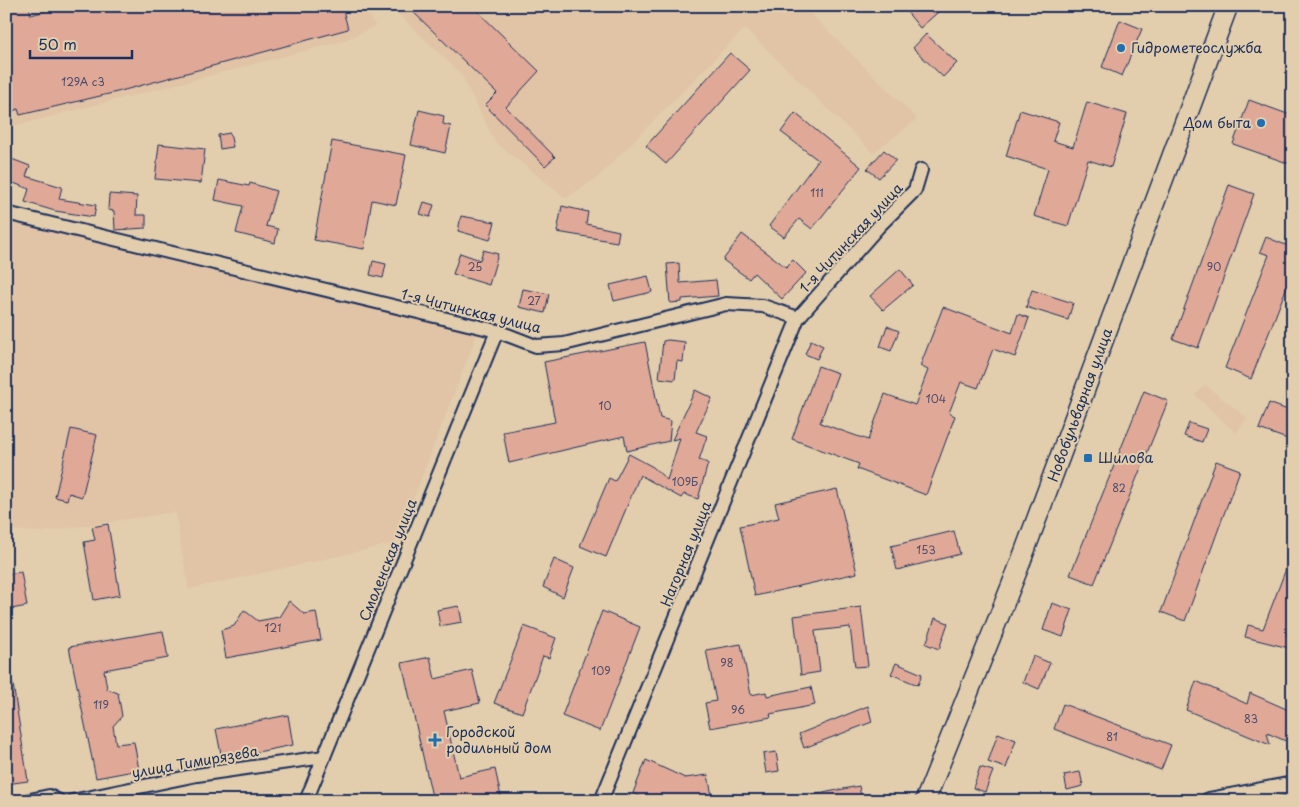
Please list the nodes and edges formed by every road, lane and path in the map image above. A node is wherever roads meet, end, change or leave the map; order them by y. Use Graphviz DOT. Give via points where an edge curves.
graph roads {
  1 [pos="1228,6"];
  2 [pos="921,170"];
  3 [pos="6,213"];
  4 [pos="798,318"];
  5 [pos="497,331"];
  6 [pos="324,757"];
  7 [pos="1293,785"];
  8 [pos="25,801"];
  9 [pos="58,801"];
  10 [pos="72,801"];
  11 [pos="306,801"];
  12 [pos="601,801"];
  13 [pos="925,801"];
  14 [pos="1209,801"];
  1 -- 13 [label="main road, Новобульварная улица" via="1018,569"];
  2 -- 4 [label="street, 1-я Читинская улица" via="915,190"];
  3 -- 5 [label="street, 1-я Читинская улица"];
  4 -- 5 [label="street, 1-я Читинская улица" via="763,306 726,304 564,344 536,346"];
  4 -- 12 [label="street, Нагорная улица"];
  5 -- 6 [label="street, Смоленская улица"];
  6 -- 10 [label="street, улица Тимирязева" via="197,775"];
  6 -- 11 [label="street, Смоленская улица"];
  7 -- 14 [label="main road"];
  8 -- 9 [label="street" via="49,796"];
}
